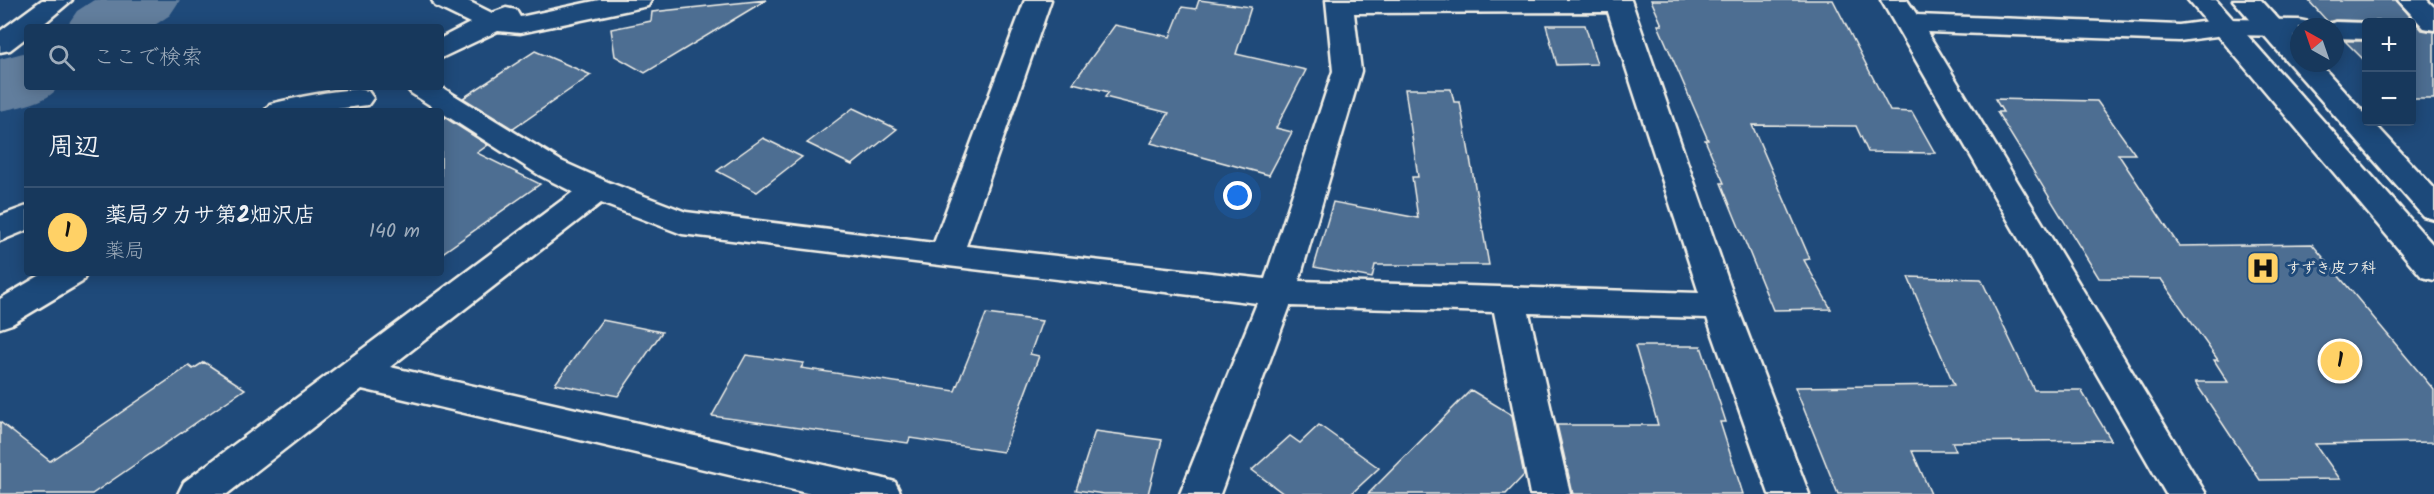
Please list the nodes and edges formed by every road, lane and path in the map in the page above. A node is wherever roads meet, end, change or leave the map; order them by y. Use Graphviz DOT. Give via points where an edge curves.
graph roads {
  1 [pos="59,0"];
  2 [pos="445,0"];
  3 [pos="546,0"];
  4 [pos="638,0"];
  5 [pos="1038,0"];
  6 [pos="2201,0"];
  7 [pos="2246,0"];
  8 [pos="2411,0"];
  9 [pos="1340,2"];
  10 [pos="1479,2"];
  11 [pos="1618,2"];
  12 [pos="1901,12"];
  13 [pos="489,22"];
  14 [pos="2434,22"];
  15 [pos="27,24"];
  16 [pos="24,26"];
  17 [pos="2224,27"];
  18 [pos="2271,27"];
  19 [pos="2290,28"];
  20 [pos="2344,30"];
  21 [pos="2362,31"];
  22 [pos="2416,32"];
  23 [pos="2434,33"];
  24 [pos="0,44"];
  25 [pos="444,47"];
  26 [pos="2290,49"];
  27 [pos="2311,72"];
  28 [pos="426,90"];
  29 [pos="357,99"];
  30 [pos="293,108"];
  31 [pos="597,190"];
  32 [pos="2434,208"];
  33 [pos="946,256"];
  34 [pos="2434,268"];
  35 [pos="65,276"];
  36 [pos="1278,293"];
  37 [pos="1509,300"];
  38 [pos="1720,306"];
  39 [pos="0,315"];
  40 [pos="357,374"];
  41 [pos="198,494"];
  42 [pos="880,494"];
  43 [pos="1200,494"];
  44 [pos="1550,494"];
  45 [pos="1789,494"];
  46 [pos="2186,494"];
  1 -- 15 [label="street"];
  2 -- 13 [label="street"];
  3 -- 13 [label="street"];
  4 -- 13 [label="street" via="520,25"];
  5 -- 33 [label="street"];
  6 -- 17 [label="street"];
  7 -- 18 [label="street"];
  8 -- 14 [label="street"];
  9 -- 10 [label="street"];
  9 -- 36 [label="street" via="1347,71"];
  10 -- 11 [label="street"];
  11 -- 38 [label="street"];
  12 -- 17 [label="street" via="2179,33"];
  12 -- 46 [label="street"];
  13 -- 25 [label="street"];
  16 -- 24 [label="street"];
  17 -- 18 [label="street"];
  17 -- 34 [label="street"];
  18 -- 19 [label="street"];
  18 -- 26 [label="street"];
  20 -- 21 [label="street"];
  22 -- 23 [label="street"];
  27 -- 32 [label="street"];
  28 -- 31 [label="street" via="550,168"];
  29 -- 30 [label="street"];
  31 -- 33 [label="street" via="682,223"];
  31 -- 40 [label="street"];
  33 -- 36 [label="street"];
  35 -- 39 [label="street"];
  36 -- 37 [label="street"];
  36 -- 43 [label="street"];
  37 -- 38 [label="street"];
  37 -- 44 [label="street"];
  38 -- 45 [label="street"];
  40 -- 41 [label="street"];
  40 -- 42 [label="street"];
}
